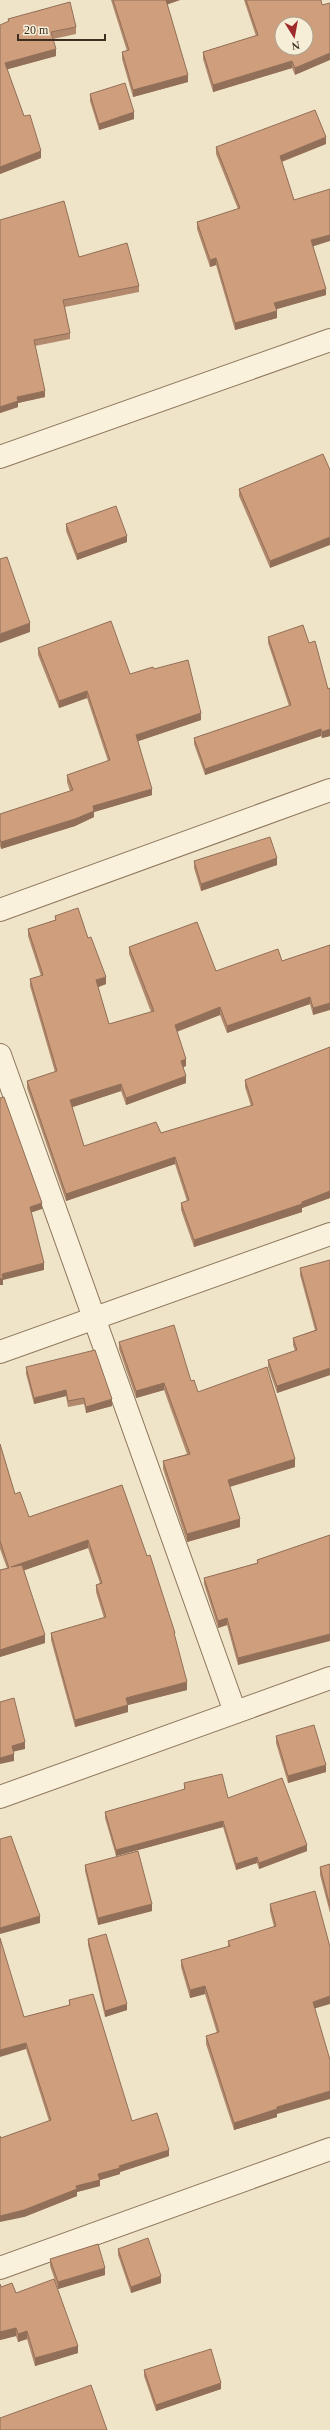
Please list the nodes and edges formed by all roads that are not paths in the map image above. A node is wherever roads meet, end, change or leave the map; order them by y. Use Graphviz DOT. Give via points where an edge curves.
graph roads {
  1 [pos="330,340"];
  2 [pos="0,458"];
  3 [pos="330,790"];
  4 [pos="0,910"];
  5 [pos="0,1055"];
  6 [pos="330,1234"];
  7 [pos="94,1318"];
  8 [pos="0,1352"];
  9 [pos="330,1678"];
  10 [pos="235,1712"];
  11 [pos="0,1797"];
  12 [pos="330,2148"];
  13 [pos="0,2268"];
  1 -- 2 [label="street"];
  3 -- 4 [label="street"];
  5 -- 7 [label="street"];
  6 -- 7 [label="street"];
  7 -- 8 [label="street"];
  7 -- 10 [label="street"];
  9 -- 10 [label="street"];
  10 -- 11 [label="street"];
  12 -- 13 [label="street"];
}
